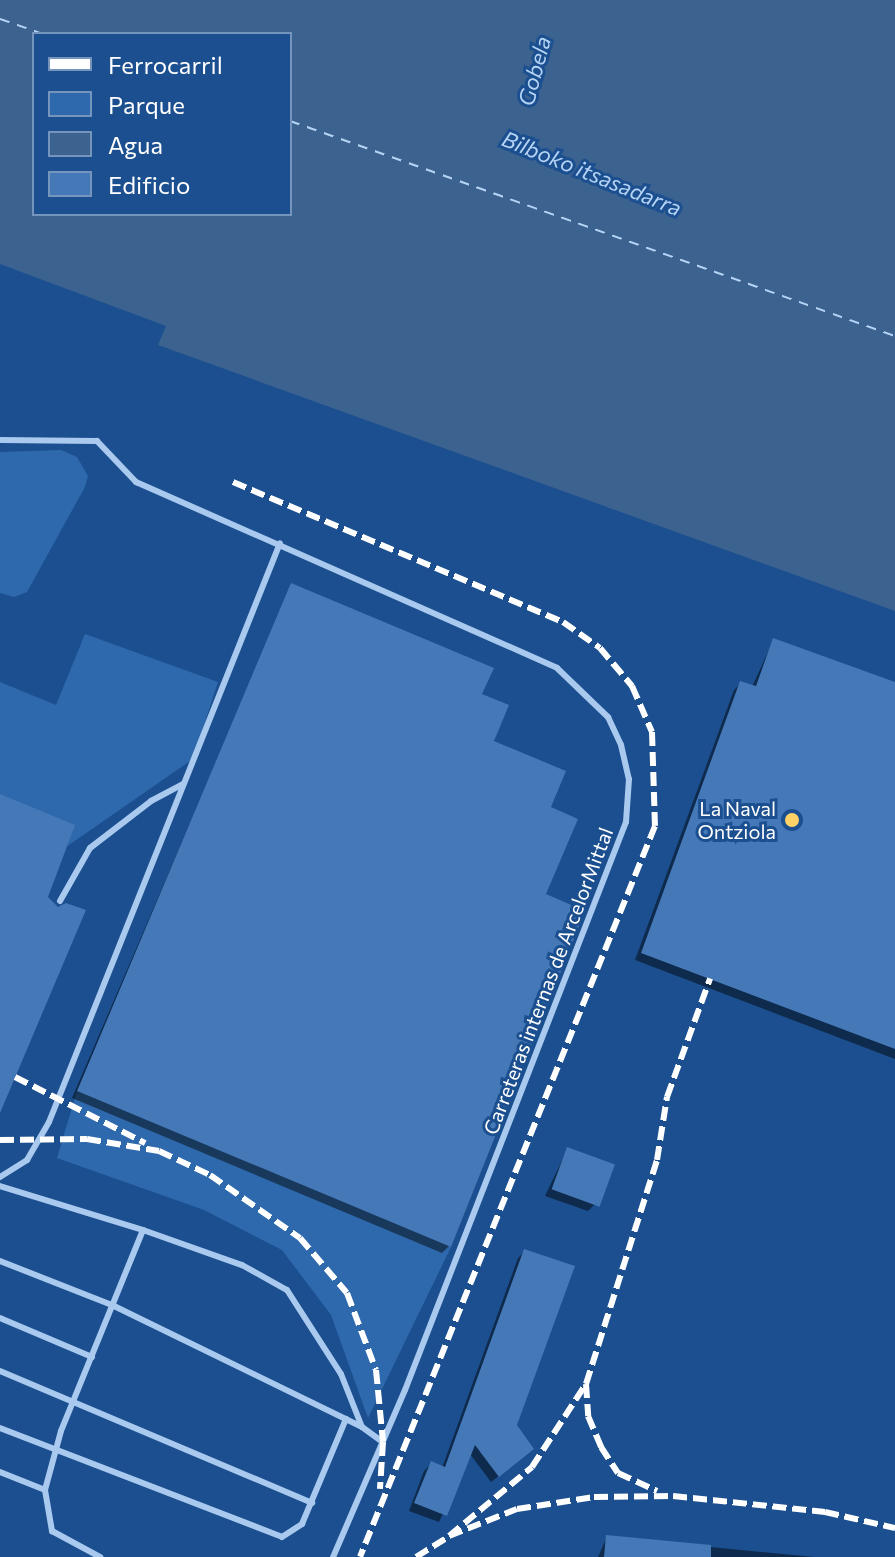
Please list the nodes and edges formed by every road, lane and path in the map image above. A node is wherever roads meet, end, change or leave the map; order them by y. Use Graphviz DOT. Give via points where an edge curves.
graph roads {
  1 [pos="0,440"];
  2 [pos="280,543"];
  3 [pos="183,784"];
  4 [pos="60,901"];
  5 [pos="0,1177"];
  6 [pos="0,1186"];
  7 [pos="143,1230"];
  8 [pos="0,1261"];
  9 [pos="114,1306"];
  10 [pos="0,1318"];
  11 [pos="92,1357"];
  12 [pos="0,1371"];
  13 [pos="74,1401"];
  14 [pos="346,1419"];
  15 [pos="362,1427"];
  16 [pos="0,1428"];
  17 [pos="383,1442"];
  18 [pos="54,1451"];
  19 [pos="0,1472"];
  20 [pos="45,1490"];
  21 [pos="312,1503"];
  22 [pos="332,1556"];
  23 [pos="100,1557"];
  1 -- 2 [label="lane, Carreteras internas de ArcelorMittal" via="97,441 136,482"];
  2 -- 3 [label="lane"];
  2 -- 17 [label="lane, Carreteras internas de ArcelorMittal" via="557,668 608,717 629,779 626,822 614,856"];
  3 -- 4 [label="lane" via="151,801 90,848"];
  3 -- 5 [label="lane" via="49,1122 27,1160"];
  6 -- 7 [label="lane"];
  7 -- 9 [label="lane"];
  7 -- 15 [label="lane" via="242,1265 287,1290 341,1374"];
  8 -- 9 [label="lane"];
  9 -- 11 [label="lane"];
  9 -- 14 [label="lane"];
  10 -- 11 [label="lane"];
  11 -- 13 [label="lane"];
  12 -- 13 [label="lane"];
  13 -- 18 [label="lane"];
  13 -- 21 [label="lane"];
  14 -- 15 [label="lane"];
  14 -- 21 [label="lane"];
  15 -- 17 [label="lane"];
  16 -- 18 [label="lane"];
  17 -- 22 [label="lane, Carreteras internas de ArcelorMittal"];
  18 -- 20 [label="lane"];
  18 -- 21 [label="lane" via="282,1537 302,1524"];
  19 -- 20 [label="lane"];
  20 -- 23 [label="lane" via="52,1531"];
}
